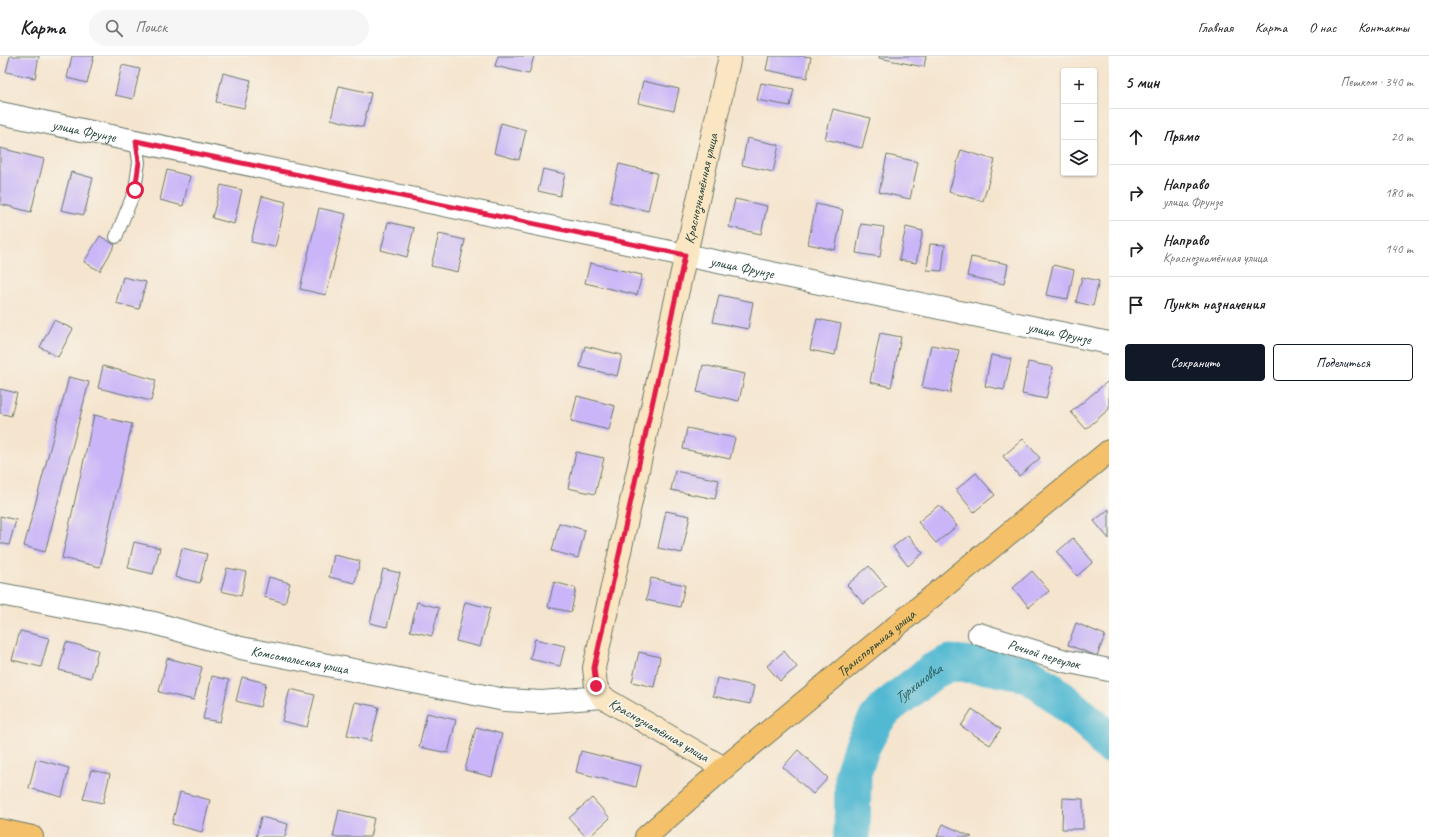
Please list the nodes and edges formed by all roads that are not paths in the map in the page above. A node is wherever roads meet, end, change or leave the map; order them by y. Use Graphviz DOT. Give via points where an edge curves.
graph roads {
  1 [pos="730,56"];
  2 [pos="0,113"];
  3 [pos="136,141"];
  4 [pos="116,238"];
  5 [pos="685,255"];
  6 [pos="1109,343"];
  7 [pos="1109,450"];
  8 [pos="0,594"];
  9 [pos="979,634"];
  10 [pos="1109,670"];
  11 [pos="602,697"];
  12 [pos="724,768"];
  13 [pos="0,830"];
  14 [pos="32,837"];
  15 [pos="646,837"];
  1 -- 5 [label="street, Краснознамённая улица"];
  2 -- 3 [label="street, улица Фрунзе"];
  3 -- 4 [label="lane" via="139,162 135,190"];
  3 -- 5 [label="street, улица Фрунзе"];
  5 -- 6 [label="street, улица Фрунзе"];
  5 -- 11 [label="street, Краснознамённая улица" via="594,668 596,686"];
  7 -- 12 [label="main road, Транспортная улица"];
  8 -- 11 [label="street, Комсомольская улица" via="154,623 241,648 505,700 542,702"];
  9 -- 10 [label="street, Речной переулок" via="1066,662"];
  11 -- 12 [label="street, Краснознамённая улица"];
  12 -- 15 [label="main road, Транспортная улица"];
  13 -- 14 [label="main road"];
}
